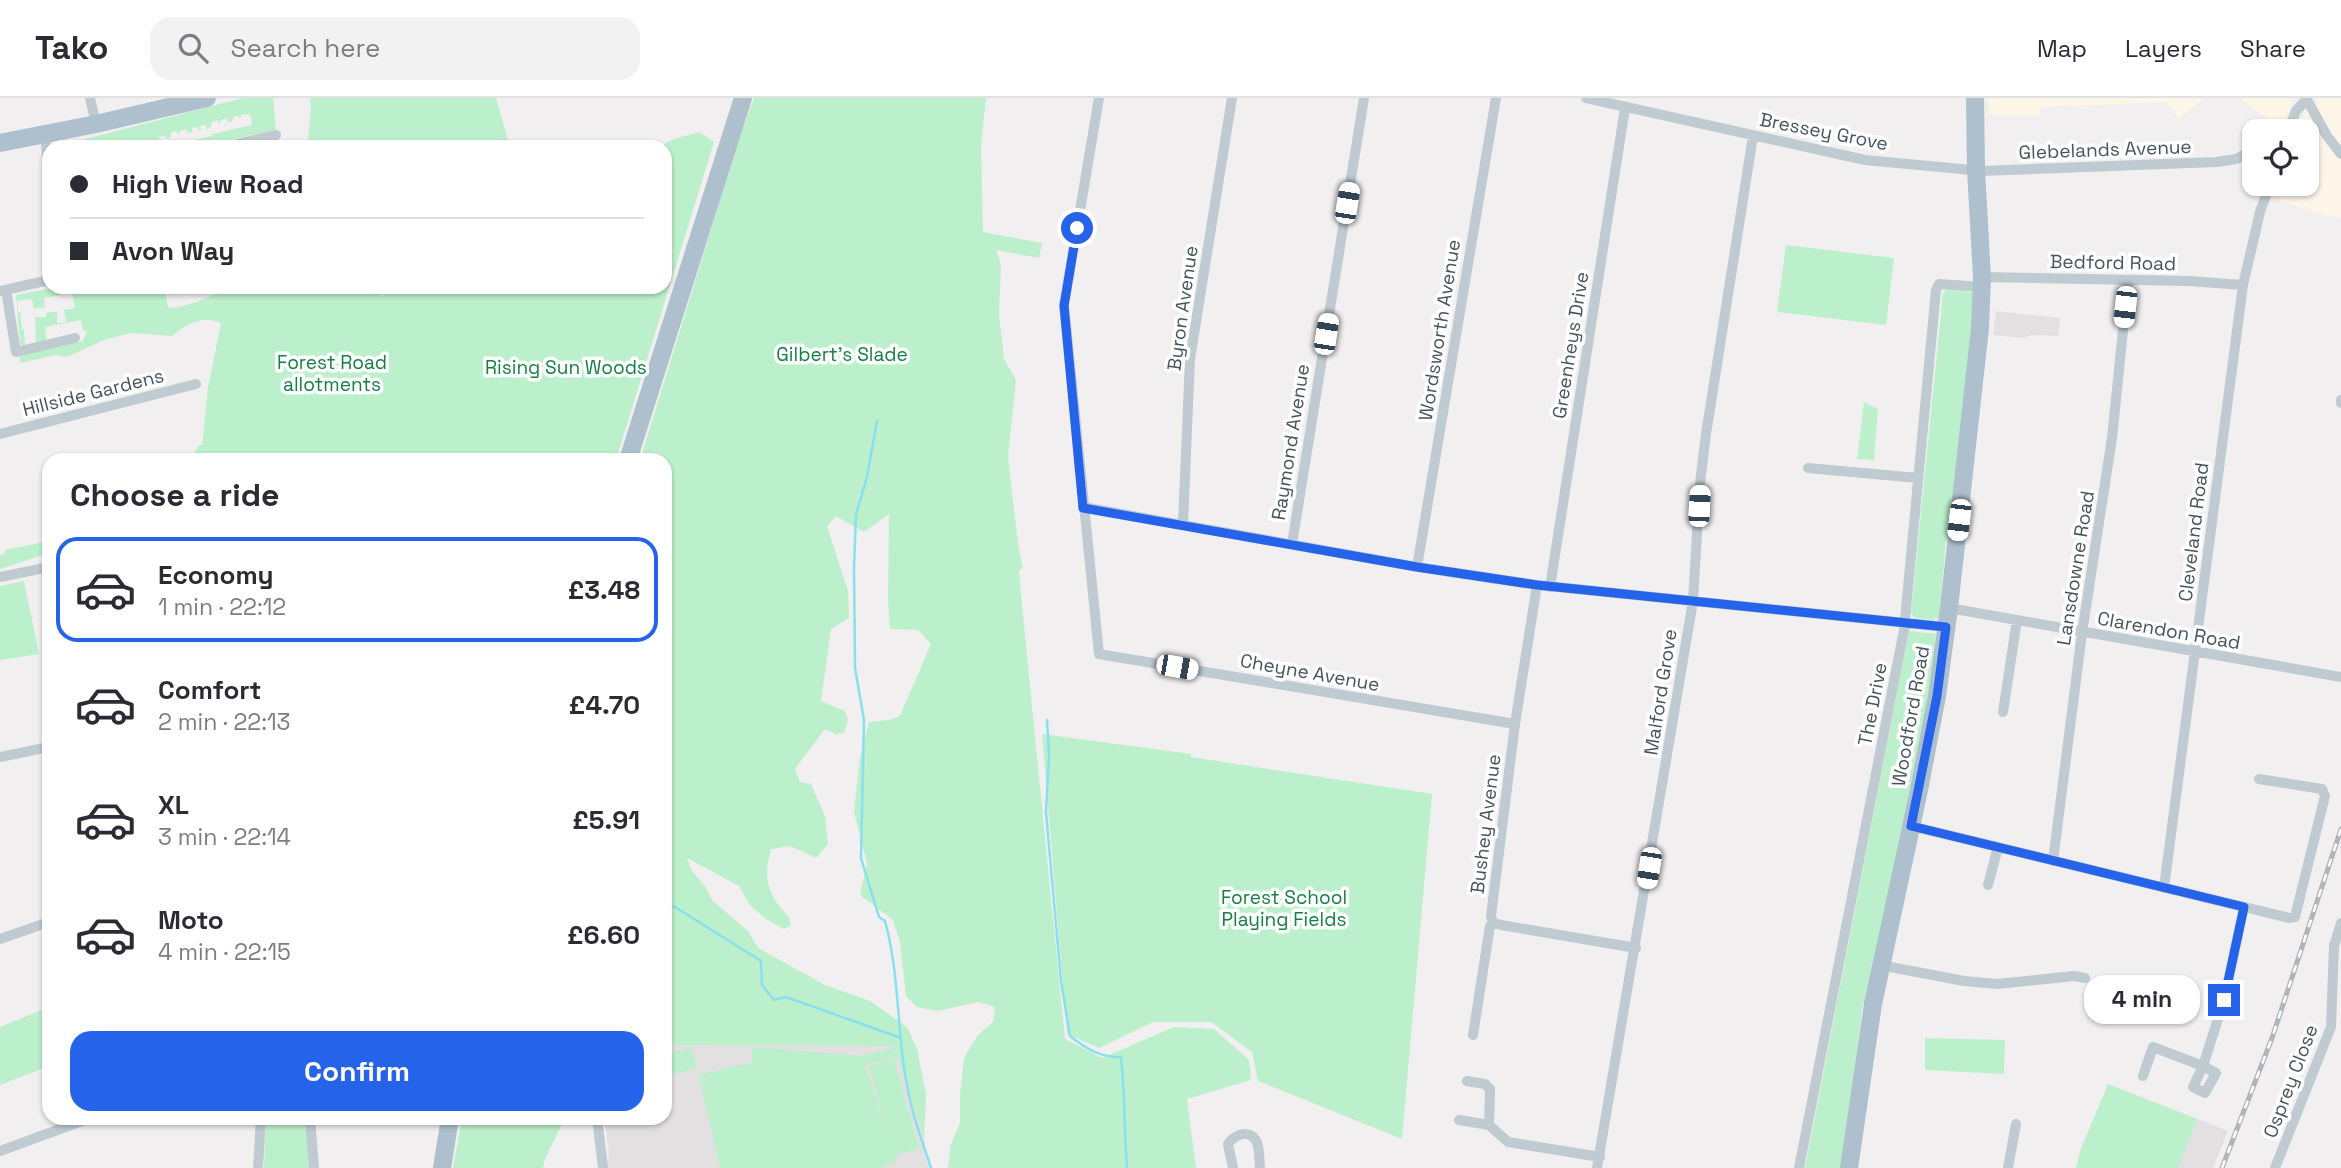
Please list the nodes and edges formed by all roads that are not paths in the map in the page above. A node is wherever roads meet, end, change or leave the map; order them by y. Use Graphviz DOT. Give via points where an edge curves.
graph roads {
  1 [pos="90,98"];
  2 [pos="203,98"];
  3 [pos="743,98"];
  4 [pos="1099,98"];
  5 [pos="1232,98"];
  6 [pos="1364,98"];
  7 [pos="1496,98"];
  8 [pos="1586,98"];
  9 [pos="1975,98"];
  10 [pos="2307,98"];
  11 [pos="1625,108"];
  12 [pos="2293,119"];
  13 [pos="96,124"];
  14 [pos="45,135"];
  15 [pos="276,135"];
  16 [pos="1753,136"];
  17 [pos="46,140"];
  18 [pos="255,140"];
  19 [pos="0,143"];
  20 [pos="2341,154"];
  21 [pos="2242,156"];
  22 [pos="2236,159"];
  23 [pos="2242,159"];
  24 [pos="1976,170"];
  25 [pos="2266,196"];
  26 [pos="2128,281"];
  27 [pos="42,282"];
  28 [pos="1982,282"];
  29 [pos="2243,285"];
  30 [pos="3,290"];
  31 [pos="75,338"];
  32 [pos="196,384"];
  33 [pos="0,434"];
  34 [pos="630,453"];
  35 [pos="1808,468"];
  36 [pos="1918,478"];
  37 [pos="1083,508"];
  38 [pos="1183,524"];
  39 [pos="1292,544"];
  40 [pos="1417,567"];
  41 [pos="42,569"];
  42 [pos="0,578"];
  43 [pos="1537,585"];
  44 [pos="1550,587"];
  45 [pos="1693,601"];
  46 [pos="1949,608"];
  47 [pos="2017,620"];
  48 [pos="1905,623"];
  49 [pos="1946,627"];
  50 [pos="2082,633"];
  51 [pos="2195,652"];
  52 [pos="2341,677"];
  53 [pos="2003,712"];
  54 [pos="1515,724"];
  55 [pos="42,748"];
  56 [pos="0,757"];
  57 [pos="2259,779"];
  58 [pos="1911,826"];
  59 [pos="1998,847"];
  60 [pos="2053,861"];
  61 [pos="1988,885"];
  62 [pos="2164,888"];
  63 [pos="2244,907"];
  64 [pos="1493,923"];
  65 [pos="2341,923"];
  66 [pos="42,924"];
  67 [pos="0,939"];
  68 [pos="1636,948"];
  69 [pos="1880,965"];
  70 [pos="2085,978"];
  71 [pos="1473,1035"];
  72 [pos="2143,1076"];
  73 [pos="1467,1081"];
  74 [pos="1459,1120"];
  75 [pos="2017,1124"];
  76 [pos="71,1125"];
  77 [pos="261,1125"];
  78 [pos="311,1125"];
  79 [pos="449,1125"];
  80 [pos="598,1125"];
  81 [pos="1489,1125"];
  82 [pos="0,1151"];
  83 [pos="1599,1163"];
  84 [pos="258,1168"];
  85 [pos="314,1168"];
  86 [pos="442,1168"];
  87 [pos="603,1168"];
  88 [pos="1233,1168"];
  89 [pos="1260,1168"];
  90 [pos="1799,1168"];
  91 [pos="1849,1168"];
  92 [pos="2008,1168"];
  93 [pos="2275,1168"];
  1 -- 13 [label="street"];
  2 -- 13 [label="main road"];
  3 -- 34 [label="main road"];
  4 -- 37 [label="street" via="1064,306"];
  5 -- 38 [label="street, Byron Avenue" via="1190,359"];
  6 -- 39 [label="street, Raymond Avenue"];
  7 -- 40 [label="street, Wordsworth Avenue"];
  8 -- 11 [label="street, Bressey Grove"];
  9 -- 24 [label="main road, Woodford Road"];
  10 -- 12 [label="street"];
  10 -- 20 [label="street"];
  11 -- 16 [label="street, Bressey Grove"];
  11 -- 44 [label="street, Greenheys Drive"];
  13 -- 14 [label="main road"];
  14 -- 17 [label="street"];
  14 -- 19 [label="main road"];
  15 -- 18 [label="street"];
  16 -- 24 [label="street, Bressey Grove" via="1865,160"];
  16 -- 45 [label="street, Malford Grove" via="1705,446"];
  21 -- 22 [label="street, Glebelands Avenue"];
  22 -- 23 [label="street, Glebelands Avenue"];
  22 -- 24 [label="street, Glebelands Avenue"];
  24 -- 28 [label="main road, Woodford Road"];
  25 -- 29 [label="street, Cleveland Road"];
  26 -- 28 [label="street, Bedford Road"];
  26 -- 29 [label="street, Bedford Road"];
  26 -- 50 [label="street, Lansdowne Road" via="2112,438"];
  27 -- 30 [label="street"];
  28 -- 36 [label="street, The Drive" via="1937,286"];
  28 -- 46 [label="main road, Woodford Road"];
  29 -- 51 [label="street, Cleveland Road"];
  30 -- 31 [label="street" via="16,352"];
  32 -- 33 [label="street, Hillside Gardens"];
  35 -- 36 [label="street"];
  36 -- 48 [label="street, The Drive"];
  37 -- 38 [label="street"];
  37 -- 54 [label="street, Cheyne Avenue" via="1099,653"];
  38 -- 39 [label="street"];
  39 -- 40 [label="street"];
  40 -- 43 [label="street"];
  41 -- 42 [label="street"];
  43 -- 44 [label="street"];
  43 -- 54 [label="street, Bushey Avenue"];
  44 -- 45 [label="street"];
  45 -- 48 [label="street"];
  45 -- 68 [label="street, Malford Grove"];
  46 -- 47 [label="street, Clarendon Road"];
  46 -- 49 [label="main road, Woodford Road"];
  47 -- 50 [label="street, Clarendon Road"];
  47 -- 53 [label="street"];
  48 -- 49 [label="street"];
  48 -- 90 [label="street, The Drive"];
  49 -- 58 [label="main road, Woodford Road"];
  50 -- 51 [label="street, Clarendon Road"];
  50 -- 60 [label="street, Lansdowne Road"];
  51 -- 52 [label="street, Clarendon Road"];
  51 -- 62 [label="street, Cleveland Road"];
  54 -- 64 [label="street, Bushey Avenue" via="1490,916"];
  55 -- 56 [label="street"];
  57 -- 63 [label="street" via="2322,789 2325,796 2295,917"];
  58 -- 59 [label="street"];
  58 -- 69 [label="main road, Woodford Road"];
  59 -- 60 [label="street"];
  59 -- 61 [label="street"];
  60 -- 62 [label="street"];
  62 -- 63 [label="street"];
  63 -- 72 [label="street" via="2224,1000 2203,1066 2153,1047"];
  64 -- 68 [label="street, Bushey Avenue"];
  64 -- 71 [label="street"];
  65 -- 93 [label="street, Osprey Close" via="2334,946 2331,1027"];
  66 -- 67 [label="street"];
  68 -- 83 [label="street, Malford Grove"];
  69 -- 70 [label="street" via="1997,984"];
  69 -- 91 [label="main road, Woodford Road"];
  73 -- 81 [label="street" via="1490,1089"];
  74 -- 81 [label="street"];
  75 -- 92 [label="street"];
  76 -- 82 [label="street"];
  77 -- 84 [label="street"];
  78 -- 85 [label="street"];
  79 -- 86 [label="main road"];
  80 -- 87 [label="street"];
  81 -- 83 [label="street" via="1508,1142"];
  88 -- 89 [label="street" via="1228,1144 1241,1133 1257,1142"];
}
